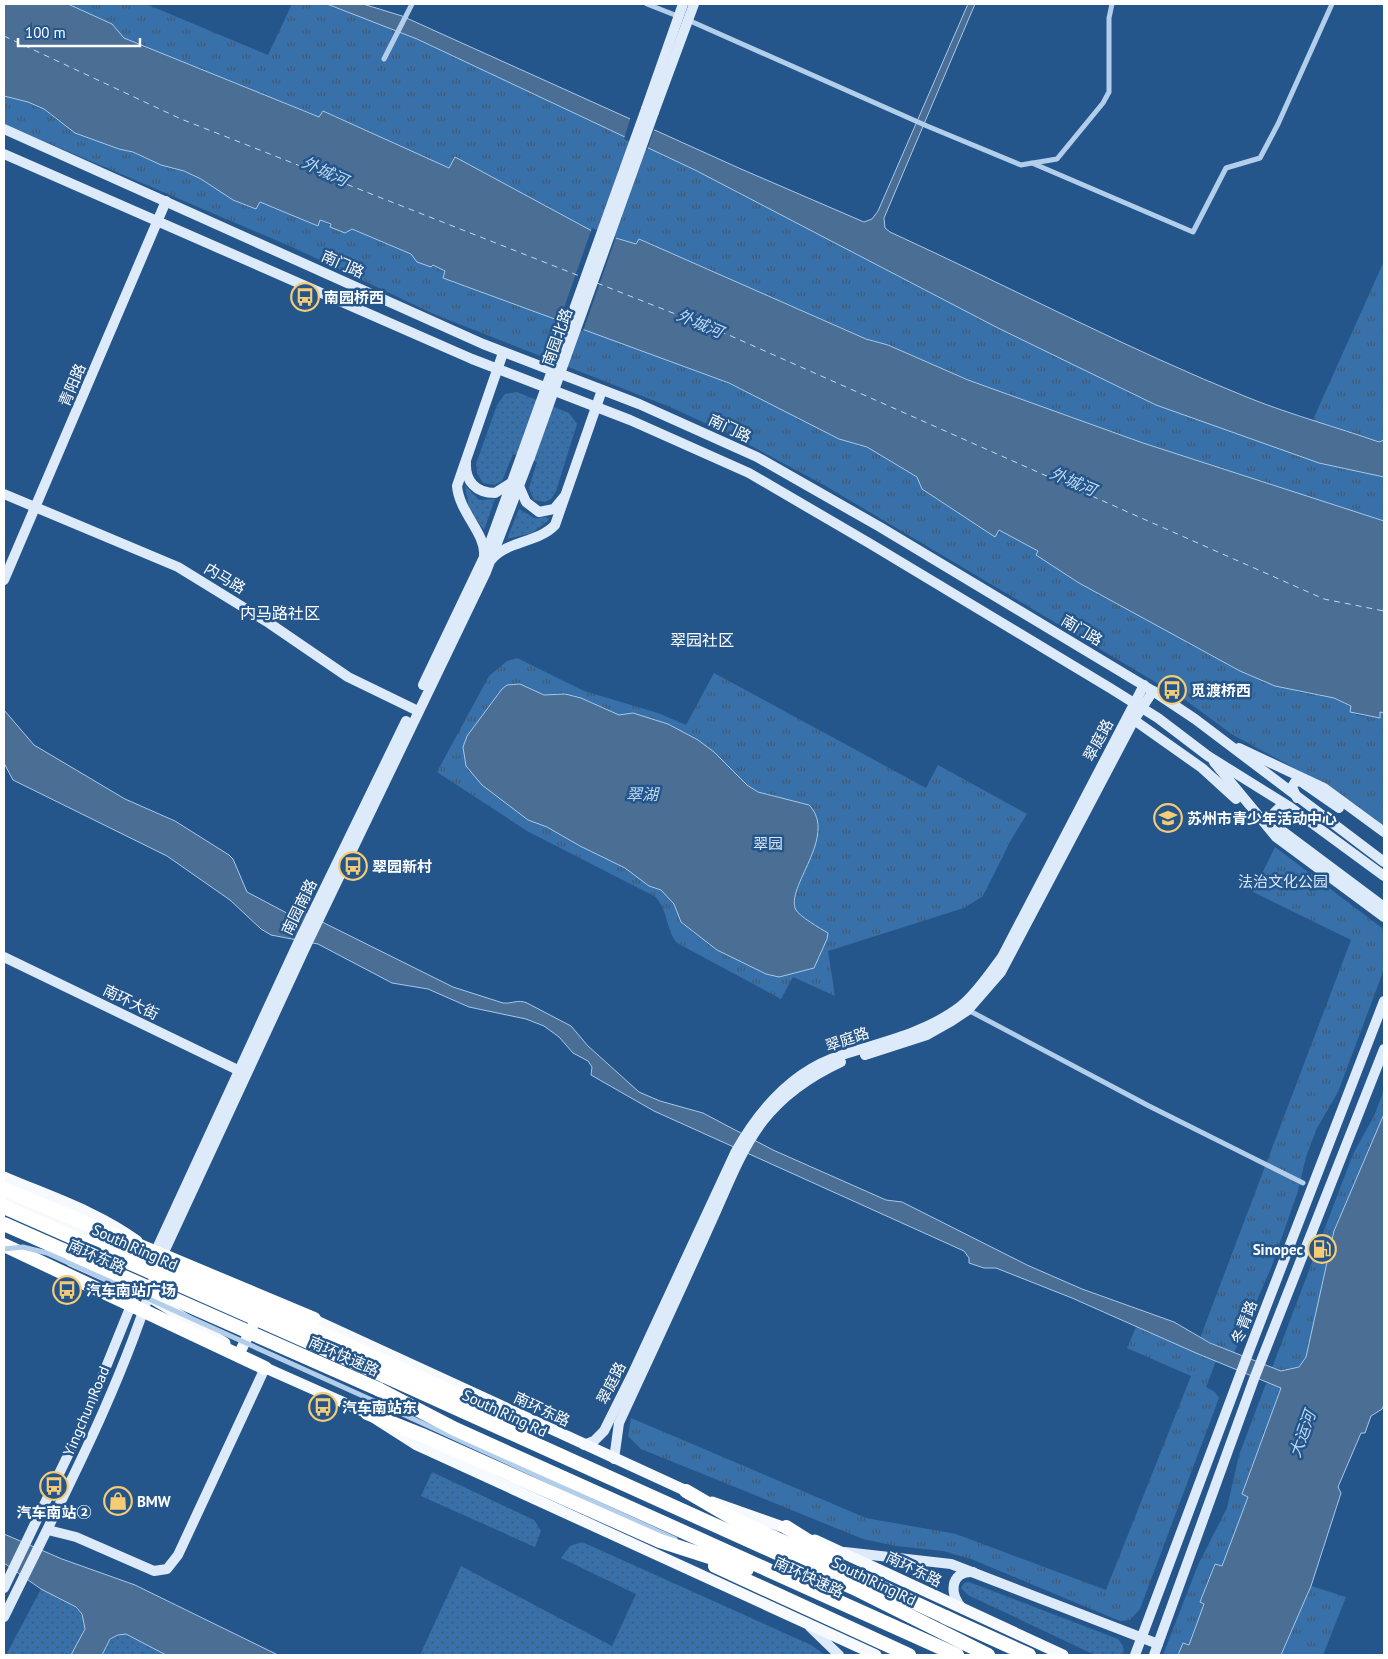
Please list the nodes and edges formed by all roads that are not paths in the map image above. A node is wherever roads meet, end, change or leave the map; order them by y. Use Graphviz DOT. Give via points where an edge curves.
graph roads {
  1 [pos="412,4"];
  2 [pos="647,4"];
  3 [pos="683,4"];
  4 [pos="694,4"];
  5 [pos="1112,4"];
  6 [pos="1332,4"];
  7 [pos="683,18"];
  8 [pos="384,59"];
  9 [pos="4,129"];
  10 [pos="4,154"];
  11 [pos="1032,163"];
  12 [pos="166,201"];
  13 [pos="158,220"];
  14 [pos="503,353"];
  15 [pos="497,370"];
  16 [pos="602,390"];
  17 [pos="596,407"];
  18 [pos="466,454"];
  19 [pos="516,483"];
  20 [pos="567,492"];
  21 [pos="4,494"];
  22 [pos="36,509"];
  23 [pos="487,559"];
  24 [pos="482,570"];
  25 [pos="4,580"];
  26 [pos="1149,688"];
  27 [pos="1138,705"];
  28 [pos="415,709"];
  29 [pos="1134,720"];
  30 [pos="1223,740"];
  31 [pos="1208,756"];
  32 [pos="1297,798"];
  33 [pos="1290,807"];
  34 [pos="1265,827"];
  35 [pos="1384,832"];
  36 [pos="1384,840"];
  37 [pos="1384,862"];
  38 [pos="1384,876"];
  39 [pos="1384,907"];
  40 [pos="1384,917"];
  41 [pos="4,957"];
  42 [pos="1384,1001"];
  43 [pos="968,1010"];
  44 [pos="1384,1049"];
  45 [pos="243,1073"];
  46 [pos="751,1134"];
  47 [pos="739,1155"];
  48 [pos="4,1177"];
  49 [pos="1304,1183"];
  50 [pos="4,1189"];
  51 [pos="4,1198"];
  52 [pos="4,1207"];
  53 [pos="4,1224"];
  54 [pos="4,1231"];
  55 [pos="4,1247"];
  56 [pos="156,1259"];
  57 [pos="144,1289"];
  58 [pos="137,1308"];
  59 [pos="260,1310"];
  60 [pos="314,1319"];
  61 [pos="250,1330"];
  62 [pos="240,1352"];
  63 [pos="265,1368"];
  64 [pos="376,1395"];
  65 [pos="367,1413"];
  66 [pos="521,1430"];
  67 [pos="584,1445"];
  68 [pos="614,1459"];
  69 [pos="582,1466"];
  70 [pos="686,1491"];
  71 [pos="668,1524"];
  72 [pos="786,1527"];
  73 [pos="48,1530"];
  74 [pos="660,1541"];
  75 [pos="842,1552"];
  76 [pos="715,1558"];
  77 [pos="974,1572"];
  78 [pos="766,1575"];
  79 [pos="4,1588"];
  80 [pos="854,1588"];
  81 [pos="896,1597"];
  82 [pos="839,1609"];
  83 [pos="963,1609"];
  84 [pos="4,1617"];
  85 [pos="805,1623"];
  86 [pos="1142,1638"];
  87 [pos="1158,1644"];
  88 [pos="941,1648"];
  89 [pos="839,1655"];
  90 [pos="876,1655"];
  91 [pos="909,1655"];
  92 [pos="914,1655"];
  93 [pos="957,1655"];
  94 [pos="988,1655"];
  95 [pos="1029,1655"];
  96 [pos="1063,1655"];
  97 [pos="1135,1655"];
  98 [pos="1154,1655"];
  1 -- 8 [label="street"];
  2 -- 7 [label="street"];
  3 -- 7 [label="main road"];
  4 -- 7 [label="main road"];
  5 -- 11 [label="street" via="1109,18 1109,92 1057,159"];
  6 -- 11 [label="street" via="1260,158 1226,168 1193,232"];
  7 -- 11 [label="street" via="1021,165"];
  7 -- 19 [label="main road, 南园北路, bridge"];
  9 -- 12 [label="main road, 南门路"];
  10 -- 13 [label="main road"];
  12 -- 13 [label="main road, 青阳路"];
  12 -- 14 [label="main road, 南门路"];
  13 -- 15 [label="main road"];
  13 -- 22 [label="main road, 青阳路"];
  14 -- 15 [label="main road"];
  14 -- 16 [label="main road, 南门路"];
  15 -- 17 [label="main road"];
  15 -- 18 [label="main road"];
  16 -- 17 [label="main road"];
  16 -- 26 [label="main road, 南门路" via="698,429 800,480"];
  17 -- 20 [label="main road"];
  17 -- 27 [label="main road" via="675,439 773,486"];
  18 -- 19 [label="main road" via="466,476 478,489 495,493"];
  18 -- 23 [label="main road" via="457,490 462,508 482,543"];
  19 -- 20 [label="main road" via="526,502 539,512 556,507"];
  19 -- 23 [label="main road, 南园北路"];
  20 -- 23 [label="main road" via="560,516 552,528"];
  21 -- 22 [label="main road, 内马路"];
  22 -- 25 [label="main road, 青阳路"];
  22 -- 28 [label="main road, 内马路" via="178,567 269,622 348,677"];
  23 -- 24 [label="main road, 南园北路"];
  24 -- 28 [label="main road, 南园南路"];
  26 -- 27 [label="main road, 翠庭路"];
  26 -- 30 [label="main road, 南门路"];
  27 -- 29 [label="main road, 翠庭路"];
  27 -- 31 [label="main road"];
  27 -- 46 [label="main road, 翠庭路" via="1002,957 977,989 961,1006 919,1030 840,1055 801,1076 769,1103"];
  28 -- 45 [label="main road, 南园南路"];
  29 -- 34 [label="main road" via="1202,768"];
  29 -- 43 [label="main road, 翠庭路" via="1012,956"];
  30 -- 32 [label="main road, 南门路"];
  30 -- 35 [label="main road" via="1313,782"];
  31 -- 33 [label="main road"];
  31 -- 34 [label="main road"];
  32 -- 36 [label="main road" via="1292,787 1300,781"];
  32 -- 37 [label="main road, 南门路"];
  33 -- 38 [label="main road"];
  33 -- 39 [label="main road" via="1281,806 1274,813 1274,821 1281,830"];
  34 -- 40 [label="main road"];
  41 -- 45 [label="main road, 南环大街"];
  42 -- 86 [label="main road, 冬青路"];
  43 -- 46 [label="main road, 翠庭路" via="927,1035 840,1062 806,1080"];
  43 -- 49 [label="street"];
  44 -- 87 [label="main road, 冬青路" via="1254,1379"];
  45 -- 56 [label="main road, 南园南路"];
  46 -- 47 [label="main road, 翠庭路"];
  47 -- 67 [label="main road, 翠庭路" via="604,1431"];
  47 -- 68 [label="main road, 翠庭路" via="619,1423"];
  48 -- 56 [label="main road" via="121,1230"];
  50 -- 56 [label="highway"];
  51 -- 56 [label="main road, 南环东路"];
  52 -- 69 [label="highway, South Ring Rd, bridge"];
  53 -- 64 [label="highway, 南环快速路, bridge"];
  54 -- 57 [label="main road, 南环东路"];
  55 -- 58 [label="highway"];
  55 -- 64 [label="street, bridge" via="23,1247 47,1254"];
  56 -- 57 [label="main road, Yingchun Road"];
  56 -- 59 [label="highway"];
  56 -- 60 [label="highway"];
  57 -- 58 [label="main road, Yingchun Road"];
  57 -- 61 [label="main road"];
  57 -- 62 [label="main road, 南环东路"];
  58 -- 63 [label="highway"];
  58 -- 73 [label="main road, Yingchun Road" via="96,1430"];
  58 -- 79 [label="main road, Yingchun Road"];
  59 -- 61 [label="main road"];
  59 -- 66 [label="highway" via="344,1343 480,1405"];
  60 -- 67 [label="main road, 南环东路"];
  61 -- 62 [label="main road"];
  62 -- 63 [label="main road, 南环东路"];
  63 -- 65 [label="main road, 南环东路"];
  63 -- 73 [label="main road" via="178,1555 167,1569 154,1571 76,1537"];
  64 -- 71 [label="highway, 南环快速路"];
  64 -- 76 [label="street"];
  65 -- 74 [label="highway"];
  65 -- 85 [label="main road, 南环东路" via="417,1445"];
  66 -- 69 [label="highway"];
  66 -- 81 [label="highway"];
  67 -- 68 [label="main road, 南环东路"];
  68 -- 70 [label="main road, 南环东路"];
  69 -- 80 [label="highway, South Ring Rd"];
  70 -- 72 [label="main road, 南环东路"];
  70 -- 81 [label="highway" via="734,1519"];
  71 -- 78 [label="highway, 南环快速路"];
  71 -- 88 [label="highway, 南环快速路"];
  72 -- 75 [label="main road, 南环东路"];
  72 -- 81 [label="highway"];
  73 -- 84 [label="main road, Yingchun Road"];
  74 -- 76 [label="highway"];
  74 -- 91 [label="highway"];
  75 -- 77 [label="main road" via="939,1561"];
  75 -- 83 [label="main road, 南环东路"];
  76 -- 78 [label="highway"];
  77 -- 83 [label="main road" via="962,1574 952,1587 954,1597"];
  77 -- 86 [label="main road"];
  78 -- 82 [label="highway, 南环快速路"];
  80 -- 81 [label="highway"];
  80 -- 94 [label="highway, South Ring Rd"];
  81 -- 95 [label="highway"];
  82 -- 88 [label="highway, 南环快速路"];
  82 -- 92 [label="highway"];
  83 -- 96 [label="main road, 南环东路"];
  85 -- 89 [label="main road"];
  85 -- 90 [label="main road, 南环东路"];
  86 -- 87 [label="main road"];
  86 -- 97 [label="main road, 冬青路"];
  87 -- 98 [label="main road, 冬青路"];
  88 -- 93 [label="highway, 南环快速路"];
}
